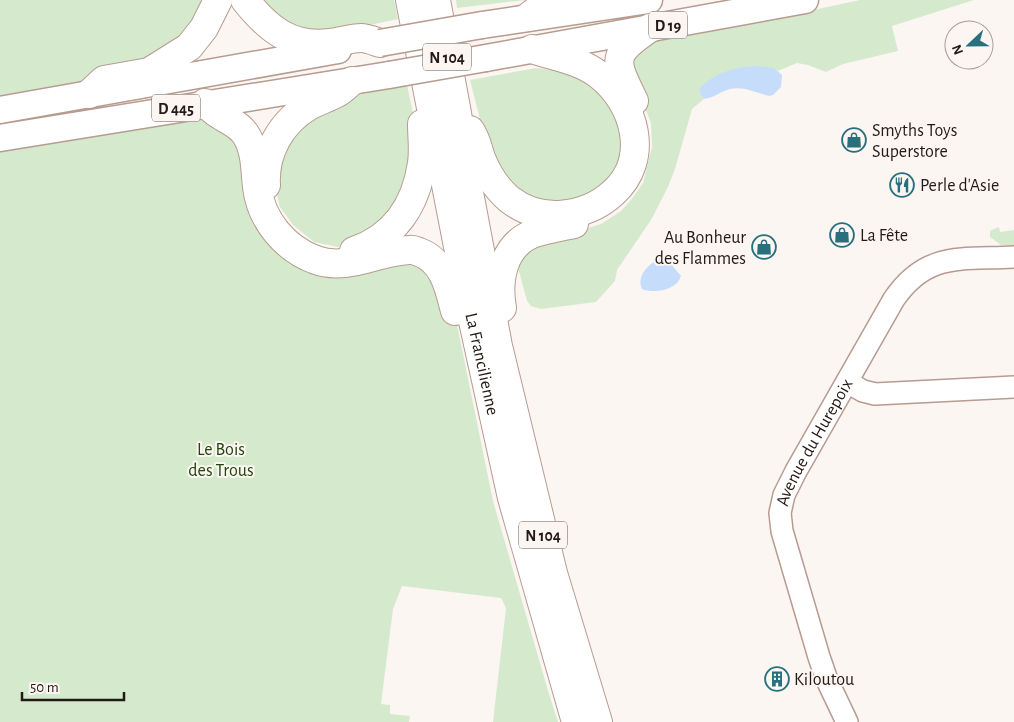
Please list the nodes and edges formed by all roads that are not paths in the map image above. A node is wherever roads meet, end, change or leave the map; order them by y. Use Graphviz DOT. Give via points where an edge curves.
graph roads {
  1 [pos="218,0"];
  2 [pos="245,0"];
  3 [pos="410,0"];
  4 [pos="436,0"];
  5 [pos="550,0"];
  6 [pos="649,0"];
  7 [pos="804,0"];
  8 [pos="528,18"];
  9 [pos="650,28"];
  10 [pos="430,34"];
  11 [pos="380,43"];
  12 [pos="532,49"];
  13 [pos="436,67"];
  14 [pos="352,81"];
  15 [pos="89,94"];
  16 [pos="205,103"];
  17 [pos="430,107"];
  18 [pos="0,110"];
  19 [pos="457,113"];
  20 [pos="0,138"];
  21 [pos="1014,257"];
  22 [pos="498,346"];
  23 [pos="847,382"];
  24 [pos="1014,387"];
  25 [pos="492,408"];
  26 [pos="576,722"];
  27 [pos="598,722"];
  28 [pos="847,722"];
  1 -- 15 [label="highway" via="204,28 189,47 149,72 104,80"];
  2 -- 11 [label="highway" via="258,16 287,38 307,44 362,38"];
  3 -- 17 [label="highway, La Francilienne / N 104"];
  4 -- 19 [label="highway, La Francilienne / N 104"];
  5 -- 8 [label="highway"];
  6 -- 8 [label="main road, D 19"];
  7 -- 9 [label="main road, D 19"];
  8 -- 10 [label="main road, D 19, bridge"];
  9 -- 12 [label="main road, D 19"];
  9 -- 22 [label="highway" via="627,45 620,59 622,79 638,111 643,136 641,160 634,181 616,202 598,215 518,242 502,272 500,287 505,321"];
  10 -- 11 [label="main road, D 445, bridge"];
  11 -- 15 [label="main road, D 445"];
  12 -- 13 [label="main road, D 19, bridge"];
  12 -- 19 [label="highway" via="582,64 599,75 616,91 630,114 635,136 633,157 626,177 613,193 573,214 552,216 528,211 508,198 492,180 474,135"];
  13 -- 14 [label="main road, D 445, bridge"];
  14 -- 16 [label="main road, D 445"];
  14 -- 17 [label="highway" via="292,119 272,146 267,165 268,200 276,215 298,239 331,255 363,248 384,236 401,218 419,181 422,122"];
  15 -- 18 [label="main road, D 445"];
  16 -- 20 [label="main road, D 445"];
  16 -- 25 [label="highway" via="236,123 247,136 262,207 274,231 292,247 316,260 339,264 411,249 427,255 438,264 452,300 474,390"];
  17 -- 25 [label="highway, La Francilienne / N 104"];
  19 -- 22 [label="highway, La Francilienne / N 104"];
  21 -- 23 [label="street, Avenue du Hurepoix" via="943,262 921,270 901,288"];
  22 -- 27 [label="highway, La Francilienne / N 104" via="553,573"];
  23 -- 24 [label="street" via="875,394"];
  23 -- 28 [label="street, Avenue du Hurepoix" via="792,479 780,513 787,552 819,657"];
  25 -- 26 [label="highway, La Francilienne / N 104" via="512,498"];
}
